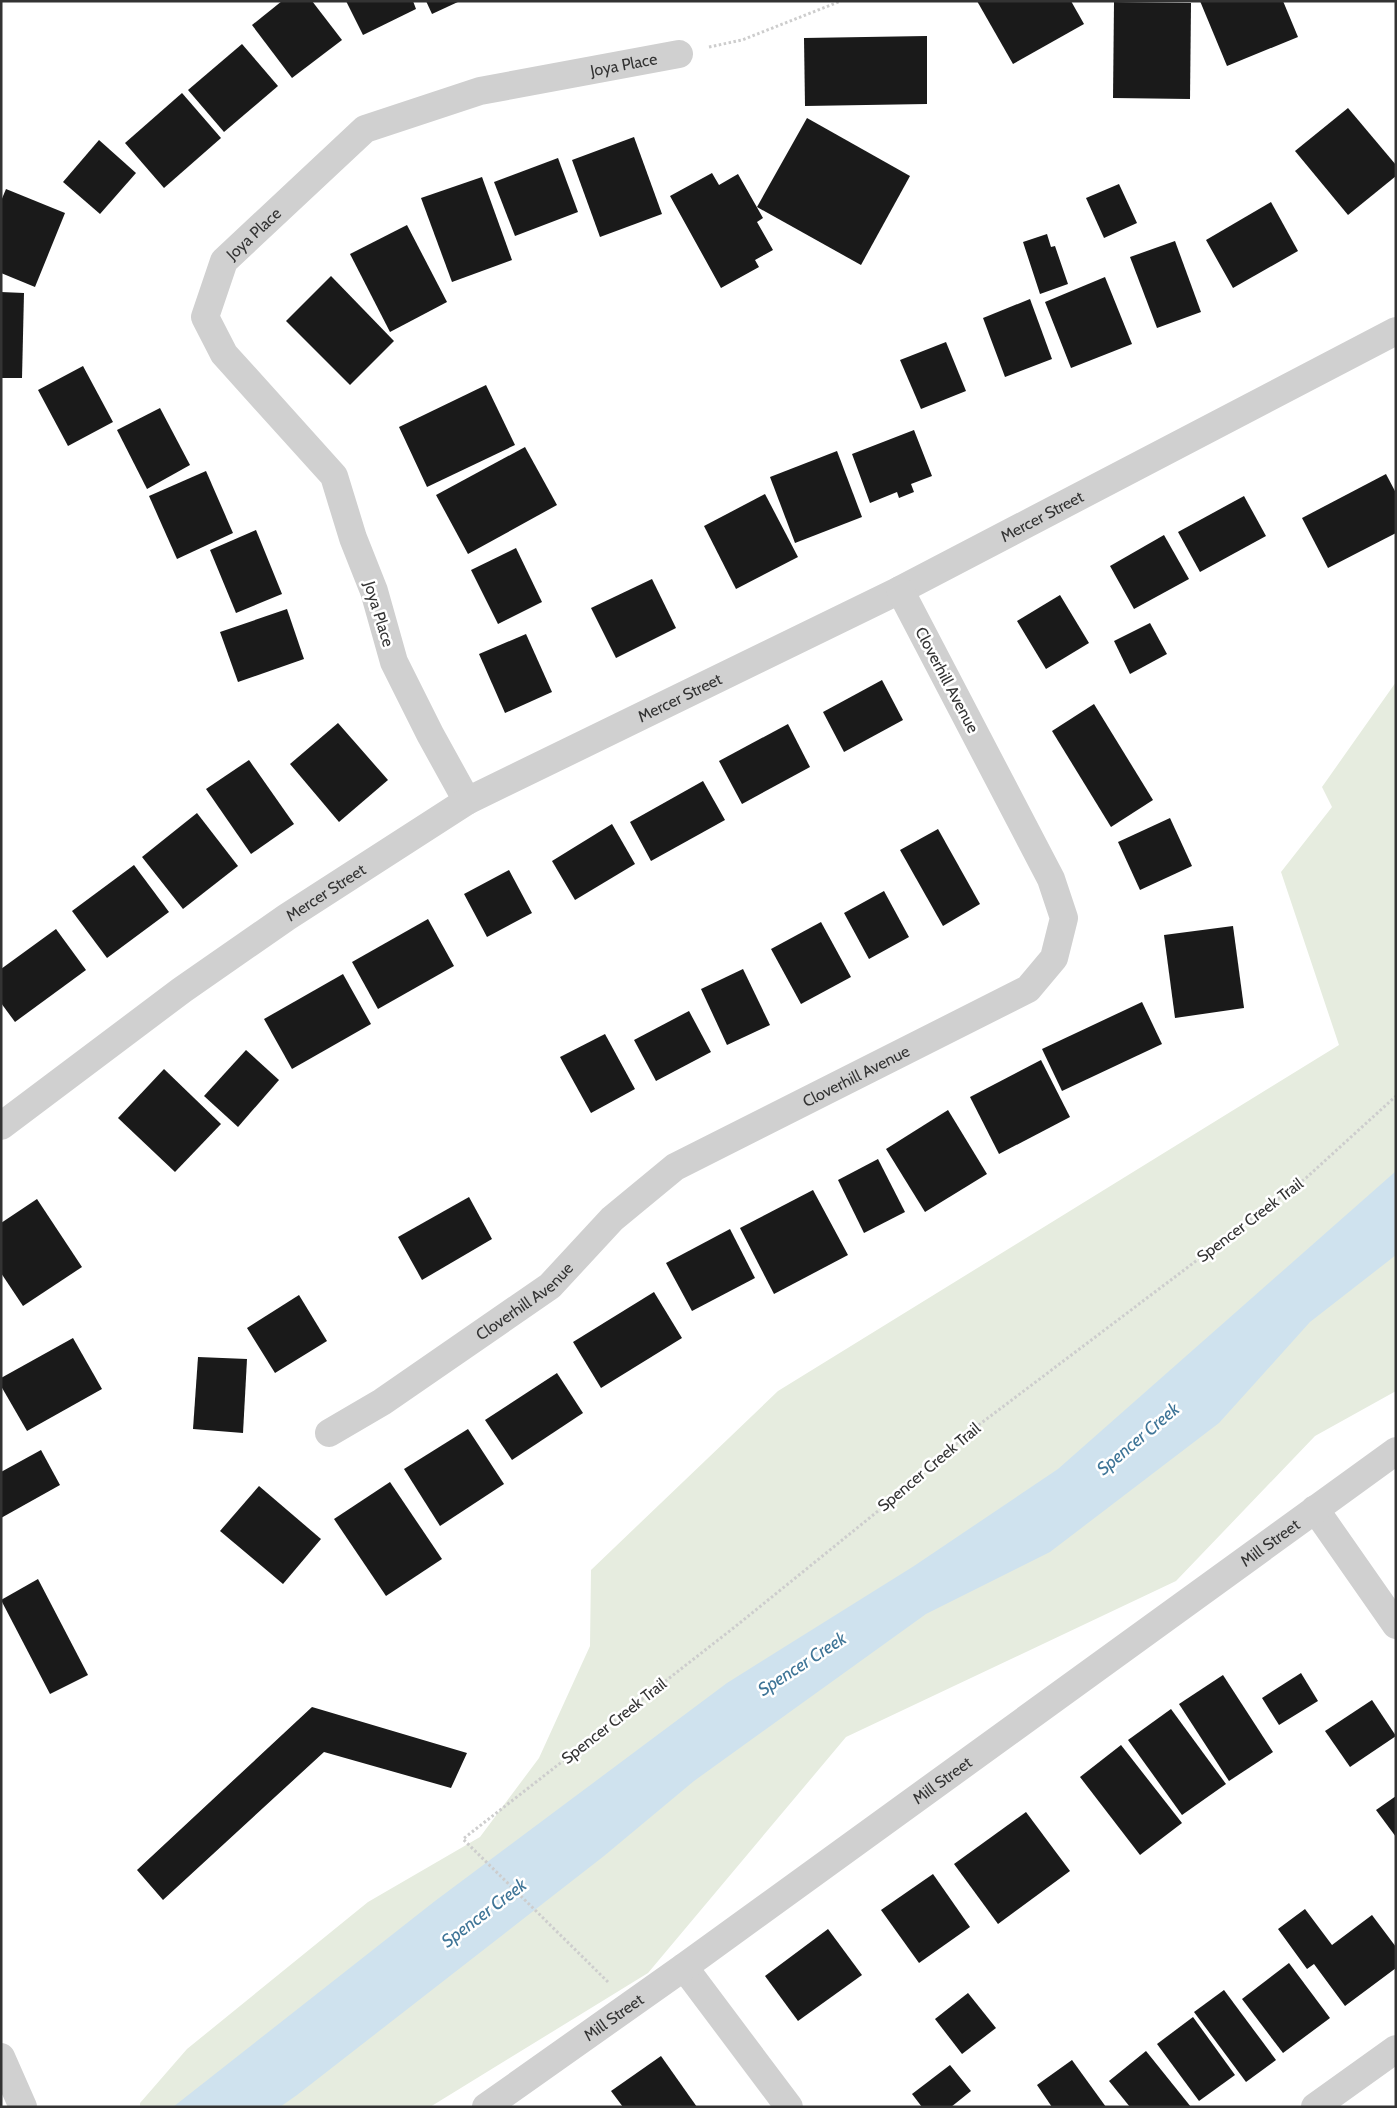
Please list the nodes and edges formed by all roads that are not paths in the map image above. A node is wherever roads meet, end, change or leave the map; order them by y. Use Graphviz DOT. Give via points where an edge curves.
graph roads {
  1 [pos="679,54"];
  2 [pos="1396,331"];
  3 [pos="900,590"];
  4 [pos="467,801"];
  5 [pos="1,1126"];
  6 [pos="329,1433"];
  7 [pos="1396,1451"];
  8 [pos="1315,1508"];
  9 [pos="1396,1625"];
  10 [pos="684,1967"];
  11 [pos="1396,2049"];
  12 [pos="1,2057"];
  13 [pos="23,2107"];
  14 [pos="486,2107"];
  15 [pos="790,2107"];
  16 [pos="1315,2107"];
  1 -- 4 [label="street, Joya Place" via="480,91 365,130 224,262 206,317 224,354 334,476 374,591 394,662"];
  2 -- 3 [label="street, Mercer Street"];
  3 -- 4 [label="street, Mercer Street"];
  3 -- 6 [label="street, Cloverhill Avenue" via="1052,879 1064,918 1054,958 1028,989 675,1167 612,1219 550,1286 382,1402"];
  4 -- 5 [label="street, Mercer Street" via="214,968"];
  7 -- 8 [label="street, Mill Street"];
  8 -- 9 [label="street"];
  8 -- 10 [label="street, Mill Street"];
  10 -- 14 [label="street, Mill Street"];
  10 -- 15 [label="street"];
  11 -- 16 [label="street"];
  12 -- 13 [label="street"];
}
